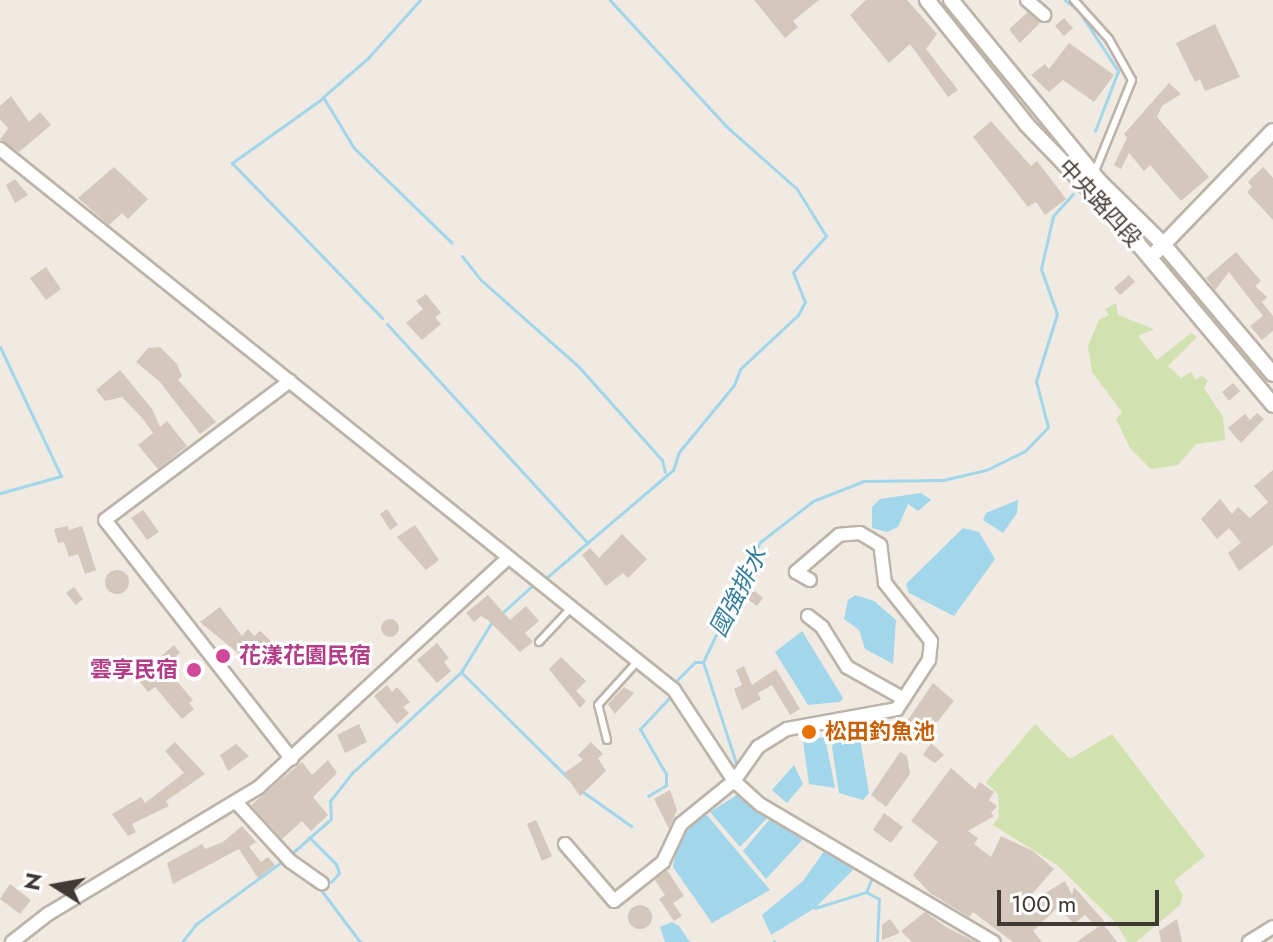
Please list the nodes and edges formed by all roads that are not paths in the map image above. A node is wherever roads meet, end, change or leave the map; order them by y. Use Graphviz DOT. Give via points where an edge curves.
graph roads {
  1 [pos="927,0"];
  2 [pos="951,0"];
  3 [pos="1027,0"];
  4 [pos="1074,0"];
  5 [pos="1044,15"];
  6 [pos="1273,131"];
  7 [pos="0,149"];
  8 [pos="1095,171"];
  9 [pos="1163,244"];
  10 [pos="1150,258"];
  11 [pos="1273,374"];
  12 [pos="290,381"];
  13 [pos="1273,405"];
  14 [pos="508,558"];
  15 [pos="810,580"];
  16 [pos="572,607"];
  17 [pos="808,616"];
  18 [pos="539,642"];
  19 [pos="637,662"];
  20 [pos="904,699"];
  21 [pos="607,740"];
  22 [pos="292,759"];
  23 [pos="734,781"];
  24 [pos="236,802"];
  25 [pos="565,844"];
  26 [pos="322,883"];
  27 [pos="1273,927"];
  28 [pos="12,942"];
  29 [pos="994,942"];
  30 [pos="1249,942"];
  1 -- 10 [label="street, 中央路四段" via="1027,125"];
  2 -- 8 [label="street, 中央路四段"];
  3 -- 5 [label="street"];
  4 -- 8 [label="lane" via="1109,39 1132,80"];
  6 -- 9 [label="street"];
  7 -- 12 [label="street" via="167,288"];
  8 -- 9 [label="street, 中央路四段"];
  9 -- 10 [label="street"];
  9 -- 11 [label="street, 中央路四段"];
  10 -- 13 [label="street, 中央路四段"];
  12 -- 14 [label="street"];
  12 -- 22 [label="street" via="105,520"];
  14 -- 16 [label="street"];
  14 -- 22 [label="street"];
  15 -- 20 [label="street" via="796,572 839,535 860,533 880,545 885,583 931,641 929,660"];
  16 -- 18 [label="lane"];
  16 -- 19 [label="street"];
  17 -- 20 [label="street" via="822,627 847,667"];
  19 -- 21 [label="lane" via="598,705"];
  19 -- 23 [label="street" via="674,690"];
  20 -- 23 [label="street" via="897,709 787,729 758,747"];
  22 -- 24 [label="street"];
  23 -- 25 [label="street" via="681,824 663,862 614,901"];
  23 -- 29 [label="street" via="761,805"];
  24 -- 26 [label="street" via="290,861"];
  24 -- 28 [label="street" via="48,914"];
  27 -- 30 [label="street"];
}
